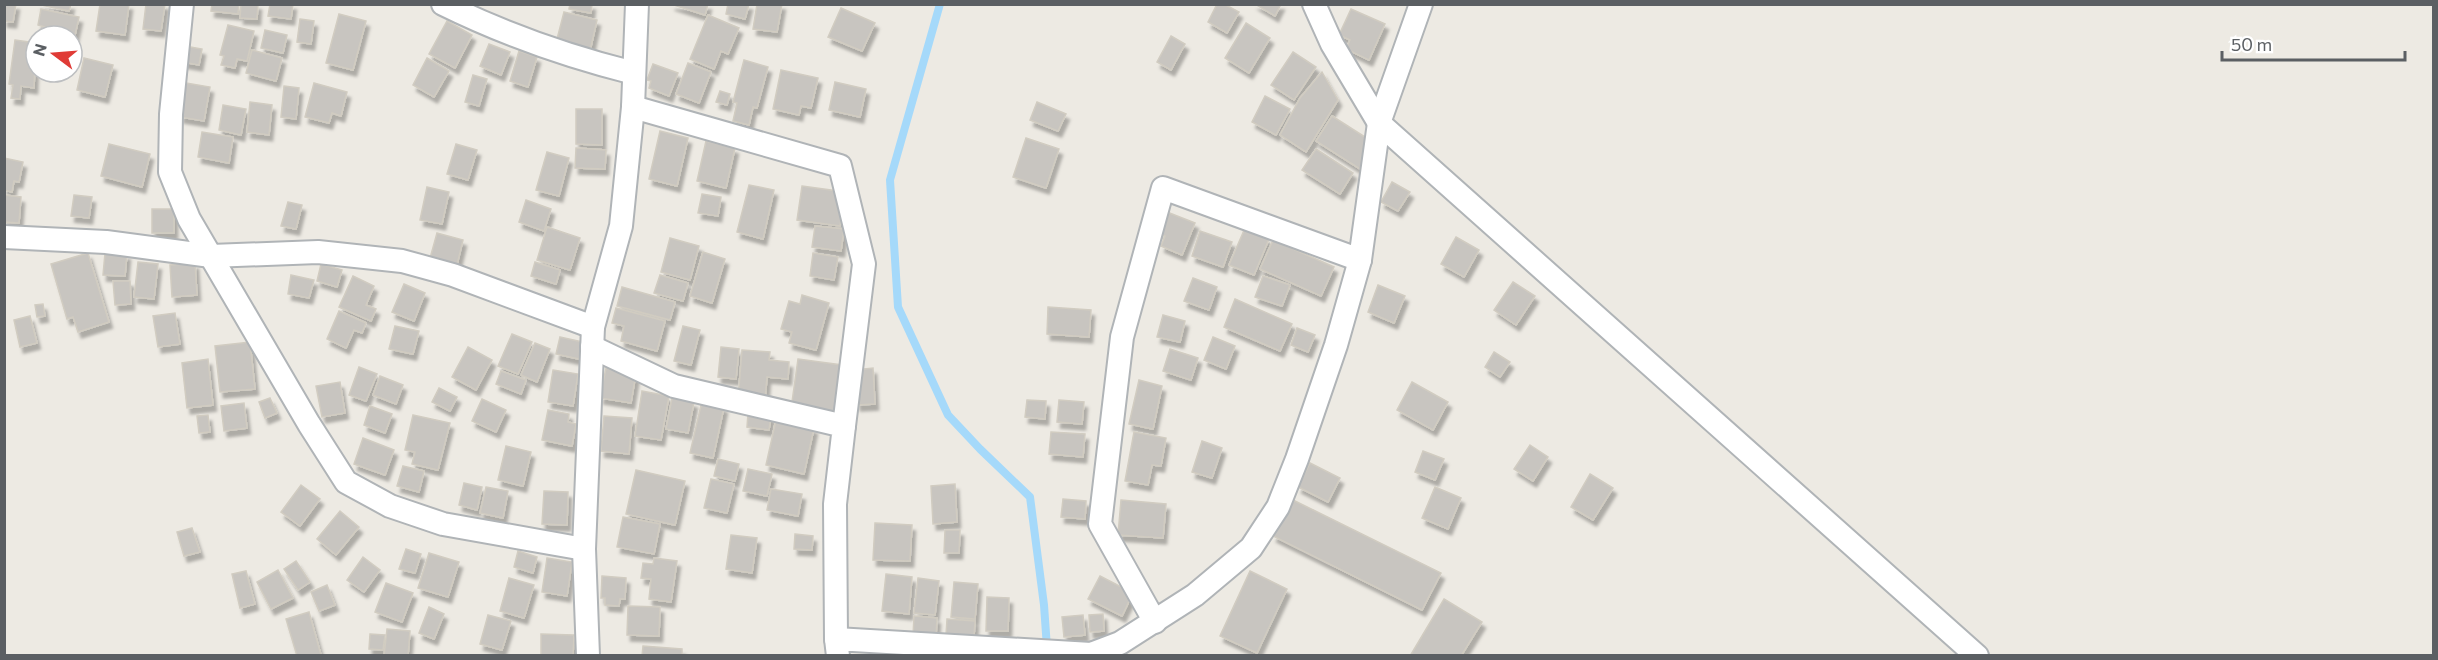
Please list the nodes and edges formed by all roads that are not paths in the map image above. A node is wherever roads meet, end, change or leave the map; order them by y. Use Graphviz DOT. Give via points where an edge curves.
graph roads {
  1 [pos="182,4"];
  2 [pos="443,4"];
  3 [pos="637,4"];
  4 [pos="1314,4"];
  5 [pos="1421,4"];
  6 [pos="634,73"];
  7 [pos="633,107"];
  8 [pos="1379,123"];
  9 [pos="4,237"];
  10 [pos="211,256"];
  11 [pos="1360,260"];
  12 [pos="592,337"];
  13 [pos="844,426"];
  14 [pos="584,549"];
  15 [pos="1155,622"];
  16 [pos="837,647"];
  17 [pos="1092,655"];
  18 [pos="588,656"];
  19 [pos="1977,656"];
  1 -- 10 [label="street" via="171,114 170,172 189,219"];
  2 -- 6 [label="street" via="495,30 574,58"];
  3 -- 6 [label="street"];
  4 -- 8 [label="street" via="1332,44"];
  5 -- 8 [label="street"];
  6 -- 7 [label="street"];
  7 -- 12 [label="street" via="621,226"];
  7 -- 13 [label="street" via="840,166 864,264"];
  8 -- 11 [label="street"];
  8 -- 19 [label="street"];
  9 -- 10 [label="street" via="106,242"];
  10 -- 12 [label="street" via="318,252 402,261 453,275"];
  10 -- 14 [label="street" via="346,482 390,506 443,524"];
  11 -- 15 [label="street" via="1336,345 1278,507 1251,548 1195,596"];
  11 -- 15 [label="street" via="1163,188 1122,337 1100,524"];
  12 -- 13 [label="street" via="674,386"];
  12 -- 14 [label="street"];
  13 -- 16 [label="street" via="835,504"];
  14 -- 18 [label="street"];
  15 -- 17 [label="street"];
  16 -- 17 [label="street" via="998,648"];
}
